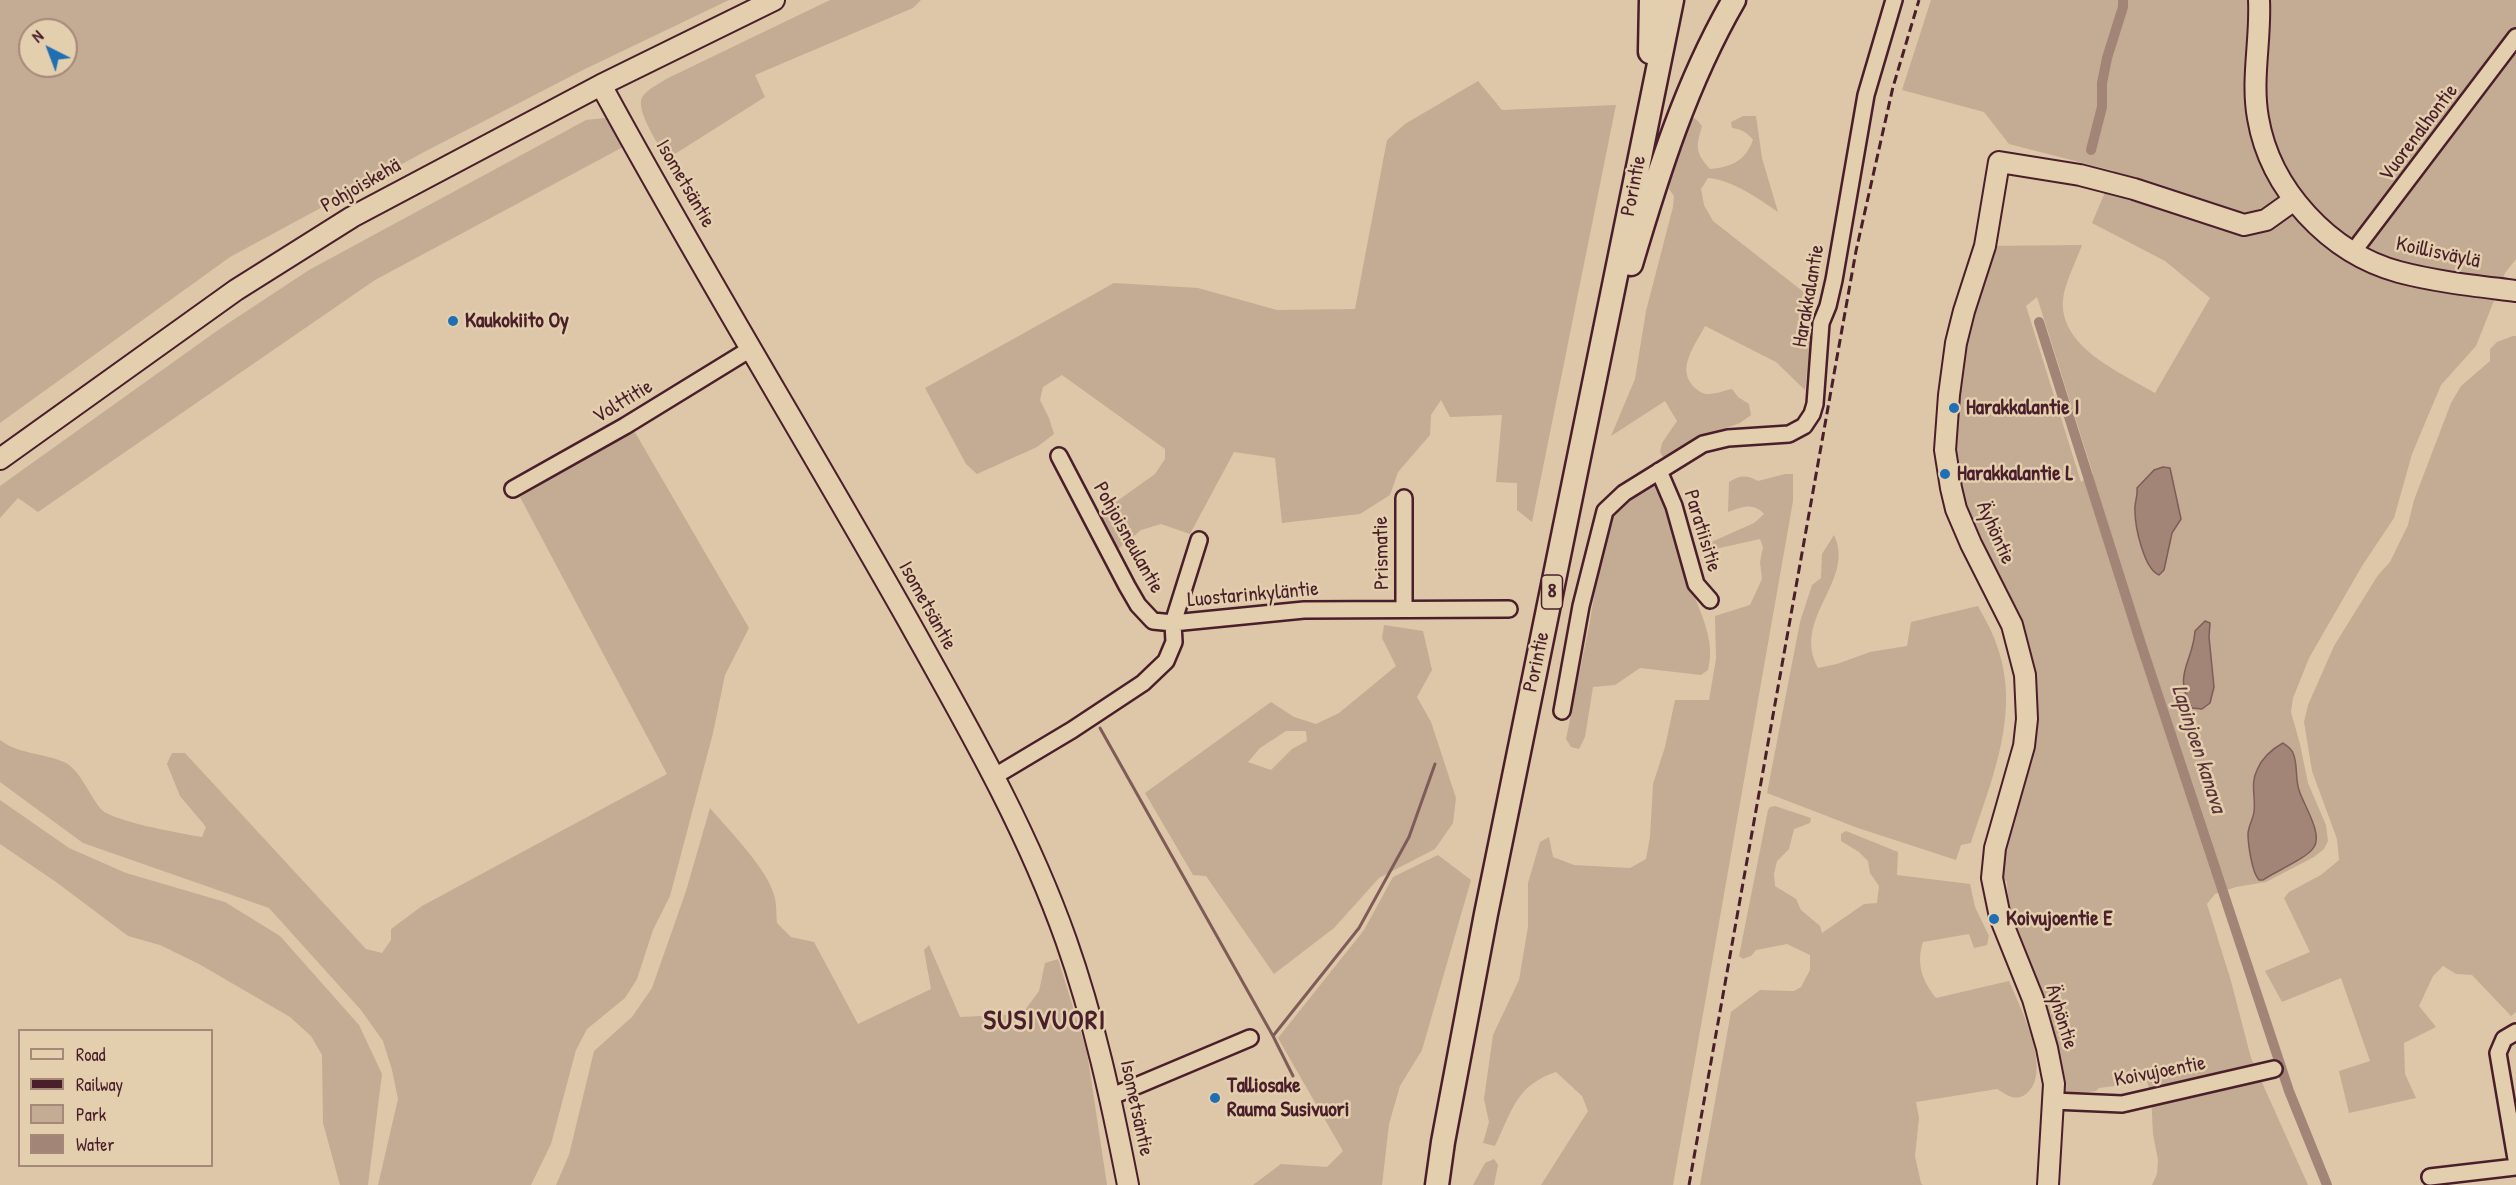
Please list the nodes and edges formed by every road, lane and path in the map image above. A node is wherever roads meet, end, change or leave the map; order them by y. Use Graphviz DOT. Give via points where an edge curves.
graph roads {
  1 [pos="774,0"];
  2 [pos="1651,0"];
  3 [pos="1672,0"];
  4 [pos="1685,0"];
  5 [pos="1734,0"];
  6 [pos="1894,0"];
  7 [pos="2259,0"];
  8 [pos="2516,37"];
  9 [pos="602,85"];
  10 [pos="1635,179"];
  11 [pos="2294,200"];
  12 [pos="2353,252"];
  13 [pos="1626,283"];
  14 [pos="2516,291"];
  15 [pos="752,348"];
  16 [pos="1059,456"];
  17 [pos="0,459"];
  18 [pos="1659,471"];
  19 [pos="513,489"];
  20 [pos="1404,498"];
  21 [pos="1199,540"];
  22 [pos="1710,600"];
  23 [pos="1404,608"];
  24 [pos="1509,609"];
  25 [pos="1173,623"];
  26 [pos="1562,711"];
  27 [pos="995,776"];
  28 [pos="2516,1032"];
  29 [pos="1250,1038"];
  30 [pos="2274,1069"];
  31 [pos="1110,1097"];
  32 [pos="2053,1101"];
  33 [pos="2516,1159"];
  34 [pos="2516,1167"];
  35 [pos="2430,1177"];
  36 [pos="1128,1185"];
  37 [pos="1437,1185"];
  38 [pos="1452,1185"];
  39 [pos="2048,1185"];
  1 -- 9 [label="main road, Pohjoiskehä"];
  2 -- 10 [label="highway" via="1649,70"];
  3 -- 10 [label="highway, Porintie / 8"];
  4 -- 13 [label="highway, Porintie / 8"];
  5 -- 13 [label="highway" via="1708,47 1667,148"];
  6 -- 18 [label="street, Harakkalantie" via="1866,95 1834,280 1821,324 1812,414 1804,426 1789,434 1728,438 1703,444"];
  7 -- 11 [label="main road, Koillisväylä" via="2255,80 2258,120 2279,177"];
  8 -- 12 [label="street, Vuorenalhontie"];
  9 -- 15 [label="main road, Isometsäntie"];
  9 -- 17 [label="main road, Pohjoiskehä" via="432,173 298,250"];
  10 -- 37 [label="highway, Porintie / 8" via="1486,914"];
  11 -- 12 [label="main road, Koillisväylä" via="2306,216"];
  11 -- 32 [label="main road, Äyhöntie" via="2266,220 2244,225 2080,175 1999,162 1985,246 1956,343 1945,450 1956,509 2010,619 2025,675 2024,746 1995,848 1992,878 2000,917 2047,1048"];
  12 -- 14 [label="main road, Koillisväylä" via="2396,272"];
  13 -- 38 [label="highway, Porintie / 8" via="1502,904"];
  15 -- 19 [label="street, Volttitie"];
  15 -- 27 [label="main road, Isometsäntie"];
  16 -- 25 [label="street, Pohjoisneulantie" via="1138,605 1153,621"];
  18 -- 22 [label="street, Paratiisitie" via="1674,506 1696,584"];
  18 -- 26 [label="street, Harakkalantie" via="1624,493 1605,511 1581,606"];
  20 -- 23 [label="street, Prismatie"];
  21 -- 25 [label="street"];
  23 -- 24 [label="street, Luostarinkyläntie"];
  23 -- 25 [label="street, Luostarinkyläntie" via="1304,610"];
  25 -- 27 [label="street, Luostarinkyläntie" via="1174,642 1166,661 1143,683"];
  27 -- 31 [label="main road, Isometsäntie" via="1066,940"];
  28 -- 33 [label="street" via="2504,1039 2498,1053"];
  29 -- 31 [label="street"];
  30 -- 32 [label="street, Koivujoentie" via="2122,1104"];
  31 -- 36 [label="main road, Isometsäntie"];
  32 -- 39 [label="main road, Äyhöntie"];
  34 -- 35 [label="street"];
}
